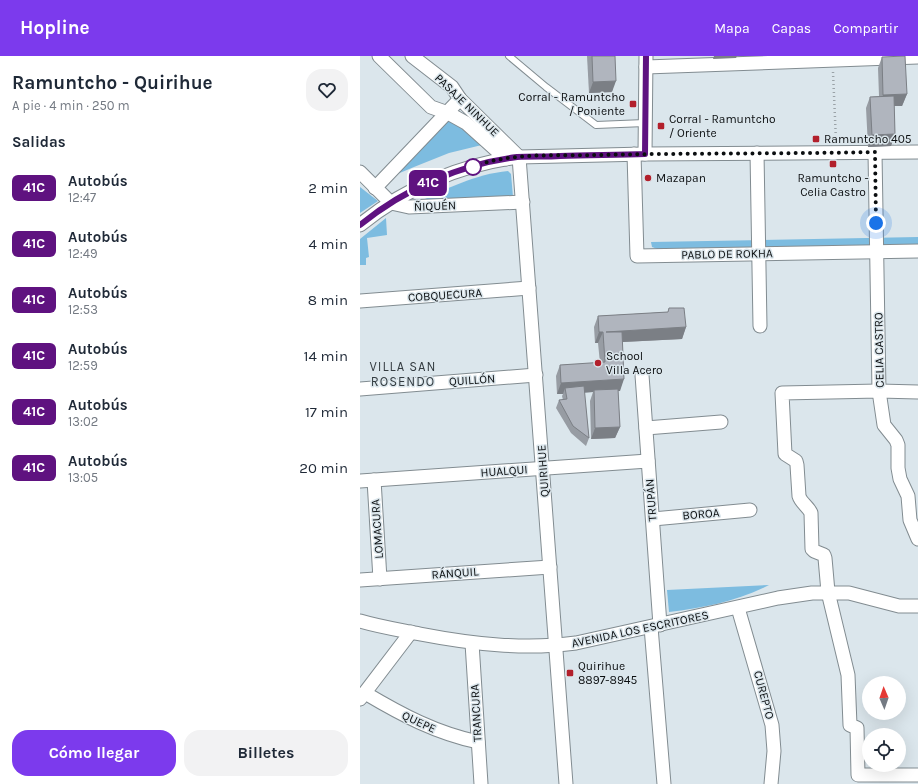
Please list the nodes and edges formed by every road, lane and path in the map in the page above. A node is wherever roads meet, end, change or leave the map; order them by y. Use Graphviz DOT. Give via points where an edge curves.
graph roads {
  1 [pos="379,56"];
  2 [pos="412,56"];
  3 [pos="509,56"];
  4 [pos="918,57"];
  5 [pos="833,60"];
  6 [pos="646,61"];
  7 [pos="460,99"];
  8 [pos="448,113"];
  9 [pos="646,123"];
  10 [pos="875,152"];
  11 [pos="918,152"];
  12 [pos="757,153"];
  13 [pos="837,153"];
  14 [pos="640,154"];
  15 [pos="519,157"];
  16 [pos="506,159"];
  17 [pos="361,175"];
  18 [pos="375,188"];
  19 [pos="523,202"];
  20 [pos="391,203"];
  21 [pos="360,225"];
  22 [pos="918,251"];
  23 [pos="877,252"];
  24 [pos="759,254"];
  25 [pos="529,288"];
  26 [pos="360,301"];
  27 [pos="760,326"];
  28 [pos="536,375"];
  29 [pos="642,375"];
  30 [pos="360,388"];
  31 [pos="879,391"];
  32 [pos="918,392"];
  33 [pos="721,422"];
  34 [pos="646,428"];
  35 [pos="648,461"];
  36 [pos="542,468"];
  37 [pos="374,480"];
  38 [pos="360,481"];
  39 [pos="750,510"];
  40 [pos="653,518"];
  41 [pos="918,539"];
  42 [pos="550,567"];
  43 [pos="380,579"];
  44 [pos="360,580"];
  45 [pos="828,592"];
  46 [pos="918,606"];
  47 [pos="738,608"];
  48 [pos="360,621"];
  49 [pos="656,626"];
  50 [pos="411,632"];
  51 [pos="472,643"];
  52 [pos="556,645"];
  53 [pos="362,696"];
  54 [pos="478,742"];
  55 [pos="918,776"];
  56 [pos="481,784"];
  57 [pos="566,784"];
  58 [pos="664,784"];
  59 [pos="771,784"];
  1 -- 8 [label="street, PASAJE NINHUE" via="431,107"];
  2 -- 7 [label="street, PASAJE NINHUE" via="452,87"];
  3 -- 9 [label="lane" via="596,125"];
  4 -- 5 [label="street"];
  5 -- 6 [label="street"];
  5 -- 13 [label="path"];
  6 -- 9 [label="street"];
  7 -- 8 [label="street"];
  7 -- 15 [label="street, PASAJE NINHUE"];
  8 -- 16 [label="street, PASAJE NINHUE" via="466,123"];
  8 -- 18 [label="street"];
  9 -- 14 [label="street"];
  10 -- 11 [label="street"];
  10 -- 13 [label="street"];
  10 -- 23 [label="street, CELIA CASTRO"];
  12 -- 13 [label="street"];
  12 -- 14 [label="street"];
  12 -- 24 [label="street"];
  14 -- 15 [label="street"];
  14 -- 24 [label="street, PABLO DE ROKHA" via="637,256"];
  15 -- 16 [label="street"];
  15 -- 19 [label="street, QUIRIHUE"];
  16 -- 20 [label="street" via="449,174"];
  17 -- 18 [label="street"];
  18 -- 20 [label="street"];
  19 -- 20 [label="street, ÑIQUÉN" via="418,208"];
  19 -- 25 [label="street, QUIRIHUE"];
  20 -- 21 [label="street"];
  22 -- 23 [label="street, PABLO DE ROKHA"];
  23 -- 24 [label="street, PABLO DE ROKHA"];
  23 -- 31 [label="street, CELIA CASTRO"];
  24 -- 27 [label="street"];
  25 -- 26 [label="street, COBQUECURA"];
  25 -- 28 [label="street, QUIRIHUE"];
  28 -- 30 [label="street, QUILLÓN"];
  28 -- 36 [label="street, QUIRIHUE"];
  29 -- 34 [label="street, TRUPÁN"];
  31 -- 32 [label="street"];
  31 -- 41 [label="street, CELIA CASTRO" via="884,425 898,445 900,479 908,496 910,520"];
  31 -- 45 [label="street" via="782,393 785,454 796,461 799,496 811,513 812,549 825,558"];
  33 -- 34 [label="street"];
  34 -- 35 [label="street, TRUPÁN"];
  35 -- 36 [label="street, HUALQUI"];
  35 -- 40 [label="street, TRUPÁN"];
  36 -- 37 [label="street, HUALQUI"];
  36 -- 42 [label="street, QUIRIHUE"];
  37 -- 38 [label="street, HUALQUI"];
  37 -- 43 [label="street, LOMACURA"];
  39 -- 40 [label="street, BOROA"];
  40 -- 49 [label="street, TRUPÁN"];
  42 -- 43 [label="street, RÁNQUIL"];
  42 -- 52 [label="street, QUIRIHUE"];
  43 -- 44 [label="street, RÁNQUIL"];
  45 -- 46 [label="street, AVENIDA LOS ESCRITORES" via="856,594 899,606"];
  45 -- 47 [label="street, AVENIDA LOS ESCRITORES" via="790,596"];
  45 -- 55 [label="street" via="848,675 850,725 857,728 858,775"];
  47 -- 49 [label="street, AVENIDA LOS ESCRITORES"];
  47 -- 59 [label="street, CUREPTO" via="772,725 774,752"];
  48 -- 50 [label="street, AVENIDA LOS ESCRITORES"];
  49 -- 52 [label="street, AVENIDA LOS ESCRITORES"];
  49 -- 58 [label="street, TRUPÁN"];
  50 -- 51 [label="street, AVENIDA LOS ESCRITORES"];
  50 -- 53 [label="street"];
  51 -- 52 [label="street, AVENIDA LOS ESCRITORES"];
  51 -- 54 [label="street, TRANCURA"];
  52 -- 57 [label="street, QUIRIHUE"];
  53 -- 54 [label="street, QUEPE" via="421,724"];
  54 -- 56 [label="street, TRANCURA"];
}
